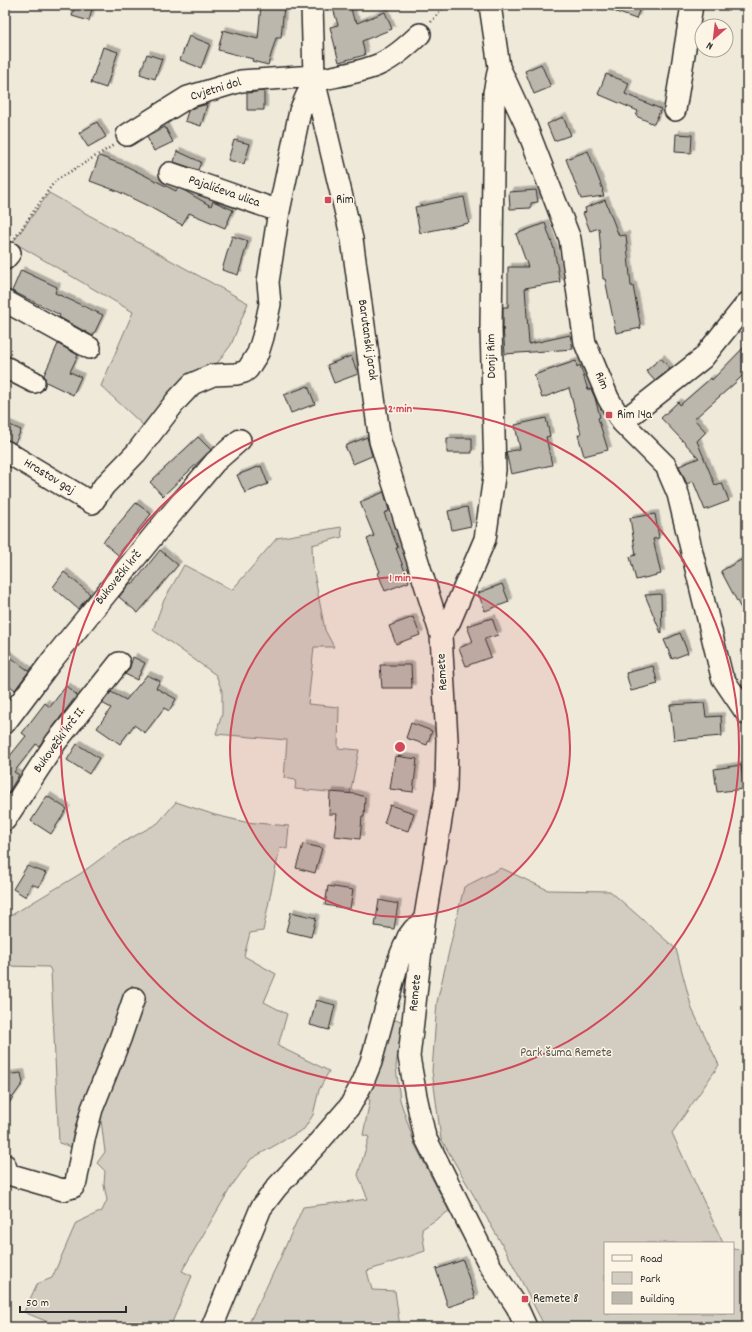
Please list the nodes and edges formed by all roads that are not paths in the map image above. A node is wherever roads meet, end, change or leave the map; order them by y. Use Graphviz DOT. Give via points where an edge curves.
graph roads {
  1 [pos="312,5"];
  2 [pos="490,5"];
  3 [pos="692,5"];
  4 [pos="420,34"];
  5 [pos="499,67"];
  6 [pos="315,82"];
  7 [pos="675,110"];
  8 [pos="127,135"];
  9 [pos="170,173"];
  10 [pos="279,211"];
  11 [pos="5,301"];
  12 [pos="747,303"];
  13 [pos="90,348"];
  14 [pos="5,367"];
  15 [pos="34,382"];
  16 [pos="622,422"];
  17 [pos="240,440"];
  18 [pos="5,451"];
  19 [pos="441,635"];
  20 [pos="119,663"];
  21 [pos="747,714"];
  22 [pos="5,723"];
  23 [pos="5,820"];
  24 [pos="424,923"];
  25 [pos="134,998"];
  26 [pos="5,1165"];
  27 [pos="212,1327"];
  28 [pos="526,1327"];
  1 -- 6 [label="street, Barutanski jarak"];
  2 -- 5 [label="street, Rim"];
  3 -- 7 [label="street"];
  4 -- 6 [label="street, Cvjetni dol" via="404,49 379,65"];
  5 -- 16 [label="street, Rim" via="525,123 570,239 585,344 608,398"];
  5 -- 19 [label="street, Donji Rim" via="494,92 491,328 495,470 485,539 450,621"];
  6 -- 8 [label="street, Cvjetni dol" via="241,81 188,97"];
  6 -- 10 [label="street" via="300,111"];
  6 -- 19 [label="street, Barutanski jarak" via="352,239 380,441"];
  9 -- 10 [label="street, Pajalićeva ulica"];
  10 -- 18 [label="street, Hrastov gaj" via="268,282 270,304 258,353 248,369 236,374 213,375 192,384 92,503"];
  11 -- 13 [label="street"];
  12 -- 16 [label="street" via="703,358"];
  14 -- 15 [label="street"];
  16 -- 21 [label="street, Rim" via="666,466 678,494 722,677"];
  17 -- 22 [label="street, Bukovečki krč" via="215,462 167,519 58,653"];
  19 -- 24 [label="street, Remete" via="447,740 446,789"];
  20 -- 23 [label="street, Bukovečki krč II." via="56,742"];
  24 -- 27 [label="street" via="414,929 408,937 399,959 371,1062 363,1082 350,1106 261,1208"];
  24 -- 28 [label="street, Remete" via="409,1056 425,1137 489,1264 517,1307"];
  25 -- 26 [label="street" via="92,1109 73,1186 63,1190 8,1174"];
}
